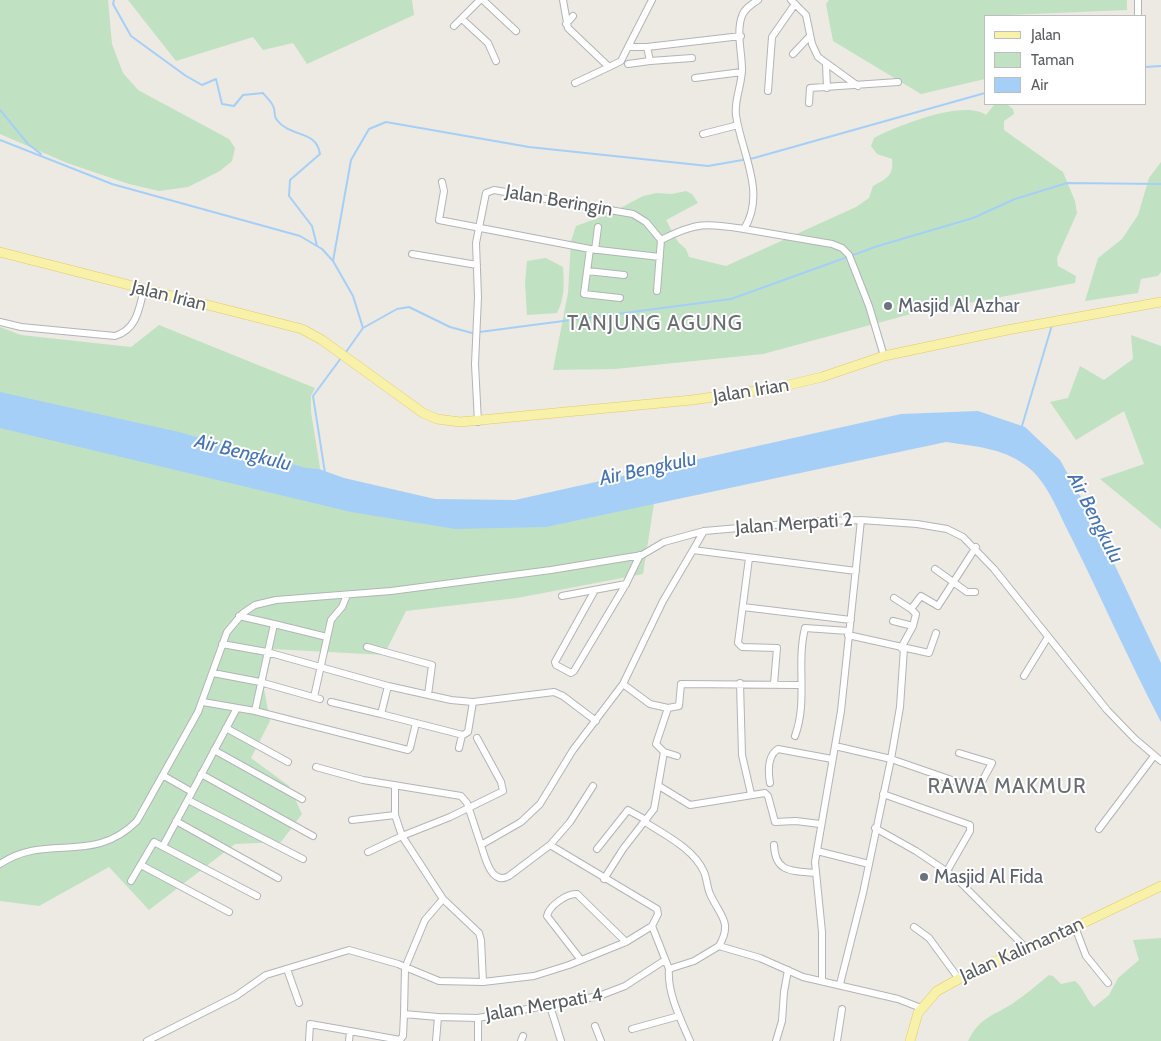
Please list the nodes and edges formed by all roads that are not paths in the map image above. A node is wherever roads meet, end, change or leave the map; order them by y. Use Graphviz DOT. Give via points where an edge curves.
graph roads {
  1 [pos="482,0"];
  2 [pos="563,0"];
  3 [pos="652,0"];
  4 [pos="758,0"];
  5 [pos="1138,0"];
  6 [pos="793,2"];
  7 [pos="1138,15"];
  8 [pos="573,16"];
  9 [pos="462,19"];
  10 [pos="566,24"];
  11 [pos="454,26"];
  12 [pos="516,31"];
  13 [pos="741,36"];
  14 [pos="810,36"];
  15 [pos="628,47"];
  16 [pos="647,47"];
  17 [pos="793,54"];
  18 [pos="692,58"];
  19 [pos="496,61"];
  20 [pos="650,61"];
  21 [pos="628,64"];
  22 [pos="826,64"];
  23 [pos="610,67"];
  24 [pos="742,72"];
  25 [pos="695,78"];
  26 [pos="898,82"];
  27 [pos="575,83"];
  28 [pos="858,86"];
  29 [pos="827,88"];
  30 [pos="768,91"];
  31 [pos="809,103"];
  32 [pos="738,125"];
  33 [pos="703,134"];
  34 [pos="442,182"];
  35 [pos="478,227"];
  36 [pos="598,227"];
  37 [pos="744,229"];
  38 [pos="661,240"];
  39 [pos="592,249"];
  40 [pos="0,252"];
  41 [pos="412,254"];
  42 [pos="660,257"];
  43 [pos="476,265"];
  44 [pos="587,270"];
  45 [pos="624,275"];
  46 [pos="144,290"];
  47 [pos="657,291"];
  48 [pos="620,298"];
  49 [pos="1161,302"];
  50 [pos="0,322"];
  51 [pos="884,356"];
  52 [pos="478,422"];
  53 [pos="861,520"];
  54 [pos="704,531"];
  55 [pos="976,547"];
  56 [pos="693,550"];
  57 [pos="640,555"];
  58 [pos="749,558"];
  59 [pos="936,569"];
  60 [pos="856,571"];
  61 [pos="953,582"];
  62 [pos="626,584"];
  63 [pos="595,590"];
  64 [pos="975,592"];
  65 [pos="347,595"];
  66 [pos="562,596"];
  67 [pos="894,598"];
  68 [pos="743,607"];
  69 [pos="911,609"];
  70 [pos="239,616"];
  71 [pos="850,620"];
  72 [pos="893,621"];
  73 [pos="274,624"];
  74 [pos="913,626"];
  75 [pos="849,633"];
  76 [pos="936,633"];
  77 [pos="327,637"];
  78 [pos="1048,637"];
  79 [pos="222,644"];
  80 [pos="367,648"];
  81 [pos="903,648"];
  82 [pos="267,652"];
  83 [pos="321,668"];
  84 [pos="213,673"];
  85 [pos="1024,676"];
  86 [pos="260,682"];
  87 [pos="740,683"];
  88 [pos="623,684"];
  89 [pos="774,684"];
  90 [pos="800,685"];
  91 [pos="388,686"];
  92 [pos="428,695"];
  93 [pos="203,702"];
  94 [pos="331,702"];
  95 [pos="473,702"];
  96 [pos="237,708"];
  97 [pos="668,708"];
  98 [pos="255,711"];
  99 [pos="380,714"];
  100 [pos="596,721"];
  101 [pos="416,723"];
  102 [pos="226,728"];
  103 [pos="462,735"];
  104 [pos="795,736"];
  105 [pos="476,738"];
  106 [pos="834,746"];
  107 [pos="459,748"];
  108 [pos="214,750"];
  109 [pos="664,752"];
  110 [pos="959,753"];
  111 [pos="677,756"];
  112 [pos="1154,756"];
  113 [pos="832,759"];
  114 [pos="891,759"];
  115 [pos="1161,761"];
  116 [pos="288,762"];
  117 [pos="316,767"];
  118 [pos="201,774"];
  119 [pos="164,776"];
  120 [pos="770,783"];
  121 [pos="395,785"];
  122 [pos="593,786"];
  123 [pos="659,786"];
  124 [pos="192,792"];
  125 [pos="751,794"];
  126 [pos="883,794"];
  127 [pos="302,799"];
  128 [pos="188,800"];
  129 [pos="469,809"];
  130 [pos="395,815"];
  131 [pos="352,820"];
  132 [pos="176,821"];
  133 [pos="646,821"];
  134 [pos="820,824"];
  135 [pos="876,828"];
  136 [pos="1099,829"];
  137 [pos="313,836"];
  138 [pos="402,836"];
  139 [pos="481,845"];
  140 [pos="550,845"];
  141 [pos="774,845"];
  142 [pos="163,846"];
  143 [pos="597,849"];
  144 [pos="817,851"];
  145 [pos="368,852"];
  146 [pos="303,859"];
  147 [pos="0,864"];
  148 [pos="141,864"];
  149 [pos="869,864"];
  150 [pos="947,871"];
  151 [pos="816,873"];
  152 [pos="278,878"];
  153 [pos="604,879"];
  154 [pos="132,881"];
  155 [pos="1161,886"];
  156 [pos="257,896"];
  157 [pos="443,900"];
  158 [pos="229,912"];
  159 [pos="652,926"];
  160 [pos="914,927"];
  161 [pos="1075,927"];
  162 [pos="626,942"];
  163 [pos="720,946"];
  164 [pos="1026,948"];
  165 [pos="581,960"];
  166 [pos="665,960"];
  167 [pos="405,968"];
  168 [pos="287,969"];
  169 [pos="669,969"];
  170 [pos="788,970"];
  171 [pos="959,978"];
  172 [pos="822,980"];
  173 [pos="483,982"];
  174 [pos="1108,982"];
  175 [pos="840,984"];
  176 [pos="299,1002"];
  177 [pos="550,1006"];
  178 [pos="921,1008"];
  179 [pos="842,1009"];
  180 [pos="404,1014"];
  181 [pos="679,1016"];
  182 [pos="438,1017"];
  183 [pos="478,1018"];
  184 [pos="595,1026"];
  185 [pos="632,1029"];
  186 [pos="350,1032"];
  187 [pos="387,1039"];
  188 [pos="436,1040"];
  189 [pos="147,1041"];
  190 [pos="309,1041"];
  191 [pos="349,1041"];
  192 [pos="478,1041"];
  193 [pos="561,1041"];
  194 [pos="600,1041"];
  195 [pos="690,1041"];
  196 [pos="776,1041"];
  197 [pos="836,1041"];
  198 [pos="910,1041"];
  1 -- 9 [label="street"];
  1 -- 12 [label="street"];
  2 -- 10 [label="street"];
  3 -- 15 [label="street"];
  4 -- 13 [label="street" via="742,15"];
  5 -- 7 [label="street"];
  6 -- 14 [label="street" via="806,15"];
  6 -- 30 [label="street" via="772,36"];
  8 -- 10 [label="street"];
  9 -- 11 [label="street"];
  9 -- 19 [label="street" via="488,43"];
  10 -- 23 [label="street"];
  13 -- 16 [label="street"];
  13 -- 24 [label="street"];
  14 -- 17 [label="street"];
  14 -- 22 [label="street" via="815,53"];
  15 -- 16 [label="street"];
  15 -- 23 [label="street" via="621,62"];
  16 -- 20 [label="street"];
  18 -- 20 [label="street"];
  20 -- 21 [label="street"];
  22 -- 28 [label="street"];
  22 -- 29 [label="street"];
  23 -- 27 [label="street"];
  24 -- 25 [label="street"];
  24 -- 32 [label="street" via="736,107"];
  26 -- 28 [label="street"];
  28 -- 29 [label="street"];
  29 -- 31 [label="street" via="810,88"];
  32 -- 33 [label="street"];
  32 -- 37 [label="street" via="750,171 753,208"];
  34 -- 35 [label="street" via="444,191 439,220"];
  35 -- 38 [label="street, Jalan Beringin" via="486,193 494,190 634,214 646,222"];
  35 -- 39 [label="street"];
  35 -- 43 [label="street, Jalan Beringin"];
  36 -- 39 [label="street"];
  37 -- 38 [label="street" via="715,224 697,225"];
  37 -- 51 [label="street" via="842,248 852,262"];
  38 -- 42 [label="street"];
  39 -- 42 [label="street"];
  39 -- 44 [label="street"];
  40 -- 46 [label="main road, Jalan Irian"];
  41 -- 43 [label="street"];
  42 -- 47 [label="street"];
  43 -- 52 [label="street, Jalan Beringin"];
  44 -- 45 [label="street"];
  44 -- 48 [label="street" via="584,294"];
  46 -- 50 [label="street" via="133,324 115,336"];
  46 -- 52 [label="main road, Jalan Irian" via="302,329 430,417"];
  49 -- 51 [label="main road, Jalan Irian"];
  51 -- 52 [label="main road, Jalan Irian" via="822,377 757,391"];
  53 -- 54 [label="street, Jalan Merpati 2"];
  53 -- 55 [label="street, Jalan Merpati 2" via="947,529"];
  53 -- 60 [label="street"];
  54 -- 56 [label="street"];
  54 -- 57 [label="street, Jalan Merpati 2" via="669,540"];
  55 -- 61 [label="street"];
  55 -- 78 [label="street, Jalan Merpati 2"];
  56 -- 58 [label="street"];
  56 -- 88 [label="street" via="663,601"];
  57 -- 62 [label="street"];
  57 -- 65 [label="street, Jalan Merpati 2" via="452,584"];
  58 -- 60 [label="street"];
  58 -- 68 [label="street"];
  59 -- 61 [label="street"];
  60 -- 71 [label="street"];
  61 -- 64 [label="street" via="969,593"];
  61 -- 69 [label="street" via="938,606 921,596"];
  62 -- 63 [label="street"];
  62 -- 63 [label="street" via="571,673 555,662"];
  63 -- 66 [label="street"];
  65 -- 70 [label="street, Jalan Merpati 2" via="264,602"];
  65 -- 77 [label="street" via="331,620"];
  67 -- 69 [label="street"];
  68 -- 71 [label="street"];
  68 -- 89 [label="street" via="739,645 777,648"];
  69 -- 74 [label="street" via="916,614"];
  70 -- 73 [label="street"];
  70 -- 79 [label="street"];
  71 -- 75 [label="street"];
  72 -- 74 [label="street"];
  73 -- 77 [label="street"];
  73 -- 82 [label="street"];
  74 -- 81 [label="street"];
  75 -- 81 [label="street"];
  75 -- 90 [label="street" via="806,628"];
  75 -- 106 [label="street"];
  76 -- 81 [label="street" via="928,653"];
  77 -- 83 [label="street"];
  78 -- 85 [label="street"];
  78 -- 112 [label="street, Jalan Merpati 2" via="1107,710"];
  79 -- 82 [label="street"];
  79 -- 84 [label="street"];
  80 -- 92 [label="street" via="432,665"];
  81 -- 114 [label="street" via="900,707"];
  82 -- 83 [label="street"];
  82 -- 86 [label="street"];
  83 -- 86 [label="street" via="317,698"];
  83 -- 91 [label="street"];
  84 -- 86 [label="street"];
  84 -- 93 [label="street"];
  86 -- 98 [label="street"];
  87 -- 89 [label="street"];
  87 -- 97 [label="street" via="682,683 679,706"];
  87 -- 125 [label="street" via="742,755"];
  88 -- 97 [label="street" via="650,704"];
  88 -- 100 [label="street"];
  89 -- 90 [label="street"];
  90 -- 104 [label="street" via="803,704"];
  91 -- 92 [label="street"];
  91 -- 99 [label="street"];
  92 -- 95 [label="street"];
  93 -- 96 [label="street"];
  93 -- 119 [label="street"];
  94 -- 99 [label="street"];
  95 -- 100 [label="street" via="554,692"];
  95 -- 103 [label="street" via="468,732"];
  96 -- 98 [label="street"];
  96 -- 102 [label="street"];
  97 -- 109 [label="street" via="656,744"];
  98 -- 101 [label="street" via="408,750"];
  99 -- 101 [label="street"];
  100 -- 139 [label="street" via="573,750 535,810"];
  101 -- 103 [label="street"];
  102 -- 108 [label="street"];
  102 -- 116 [label="street"];
  103 -- 107 [label="street"];
  105 -- 129 [label="street" via="503,789"];
  106 -- 113 [label="street"];
  106 -- 114 [label="street"];
  108 -- 118 [label="street"];
  108 -- 127 [label="street"];
  109 -- 111 [label="street"];
  109 -- 123 [label="street"];
  110 -- 114 [label="street" via="992,763 980,787"];
  112 -- 115 [label="street, Jalan Merpati 2"];
  112 -- 136 [label="street"];
  113 -- 120 [label="street" via="776,750 769,764"];
  113 -- 134 [label="street"];
  114 -- 126 [label="street"];
  117 -- 121 [label="street" via="351,778"];
  118 -- 124 [label="street"];
  118 -- 137 [label="street"];
  119 -- 124 [label="street"];
  119 -- 147 [label="street" via="137,821 107,843 26,852"];
  121 -- 129 [label="street" via="457,795 464,799"];
  121 -- 130 [label="street"];
  122 -- 140 [label="street" via="570,822"];
  123 -- 125 [label="street" via="690,806"];
  123 -- 133 [label="street" via="654,809"];
  124 -- 128 [label="street"];
  125 -- 134 [label="street" via="767,794 775,822"];
  126 -- 135 [label="street"];
  126 -- 150 [label="street" via="970,825 970,831"];
  128 -- 132 [label="street"];
  128 -- 146 [label="street"];
  129 -- 138 [label="street"];
  129 -- 139 [label="street"];
  130 -- 131 [label="street"];
  130 -- 138 [label="street"];
  132 -- 142 [label="street"];
  132 -- 152 [label="street"];
  133 -- 143 [label="street" via="628,810"];
  133 -- 153 [label="street" via="622,849"];
  133 -- 163 [label="street" via="687,851 704,871 726,926"];
  134 -- 144 [label="street"];
  135 -- 149 [label="street"];
  135 -- 150 [label="street"];
  138 -- 145 [label="street"];
  138 -- 157 [label="street"];
  139 -- 140 [label="street" via="488,866 501,878 509,876"];
  140 -- 153 [label="street"];
  141 -- 151 [label="street" via="778,865 792,871"];
  142 -- 148 [label="street" via="154,842"];
  142 -- 156 [label="street"];
  144 -- 149 [label="street"];
  144 -- 151 [label="street"];
  148 -- 154 [label="street"];
  148 -- 158 [label="street"];
  149 -- 175 [label="street"];
  150 -- 164 [label="street"];
  151 -- 172 [label="street" via="822,932"];
  153 -- 159 [label="street" via="657,909"];
  155 -- 161 [label="main road, Jalan Kalimantan"];
  157 -- 167 [label="street" via="425,920"];
  157 -- 173 [label="street" via="479,933"];
  159 -- 162 [label="street, Jalan Merpati 4"];
  159 -- 166 [label="street"];
  160 -- 171 [label="street" via="930,938"];
  161 -- 164 [label="main road, Jalan Kalimantan"];
  161 -- 174 [label="street" via="1086,956"];
  162 -- 165 [label="street, Jalan Merpati 4"];
  162 -- 165 [label="street" via="577,894 572,894 551,907 547,914"];
  163 -- 169 [label="street" via="694,961"];
  163 -- 170 [label="street"];
  164 -- 171 [label="main road, Jalan Kalimantan"];
  165 -- 173 [label="street, Jalan Merpati 4" via="534,976"];
  166 -- 169 [label="street"];
  166 -- 177 [label="street, Jalan Merpati 4" via="612,993"];
  167 -- 168 [label="street, Jalan Merpati 4" via="349,950"];
  167 -- 173 [label="street, Jalan Merpati 4" via="450,983"];
  167 -- 180 [label="street"];
  168 -- 176 [label="street"];
  168 -- 189 [label="street, Jalan Merpati 4" via="266,975 236,996"];
  169 -- 181 [label="street" via="668,977"];
  170 -- 172 [label="street"];
  170 -- 196 [label="street" via="782,1021"];
  171 -- 178 [label="main road, Jalan Kalimantan" via="937,991"];
  172 -- 175 [label="street"];
  175 -- 178 [label="street"];
  177 -- 183 [label="street, Jalan Merpati 4"];
  177 -- 193 [label="street"];
  178 -- 198 [label="main road, Jalan Kalimantan"];
  179 -- 197 [label="street"];
  180 -- 182 [label="street, Jalan Merpati 4"];
  180 -- 187 [label="street" via="402,1039"];
  181 -- 185 [label="street"];
  181 -- 195 [label="street"];
  182 -- 183 [label="street, Jalan Merpati 4"];
  182 -- 188 [label="street"];
  183 -- 192 [label="street"];
  184 -- 194 [label="street"];
  186 -- 187 [label="street"];
  186 -- 190 [label="street" via="310,1024"];
  186 -- 191 [label="street"];
}
